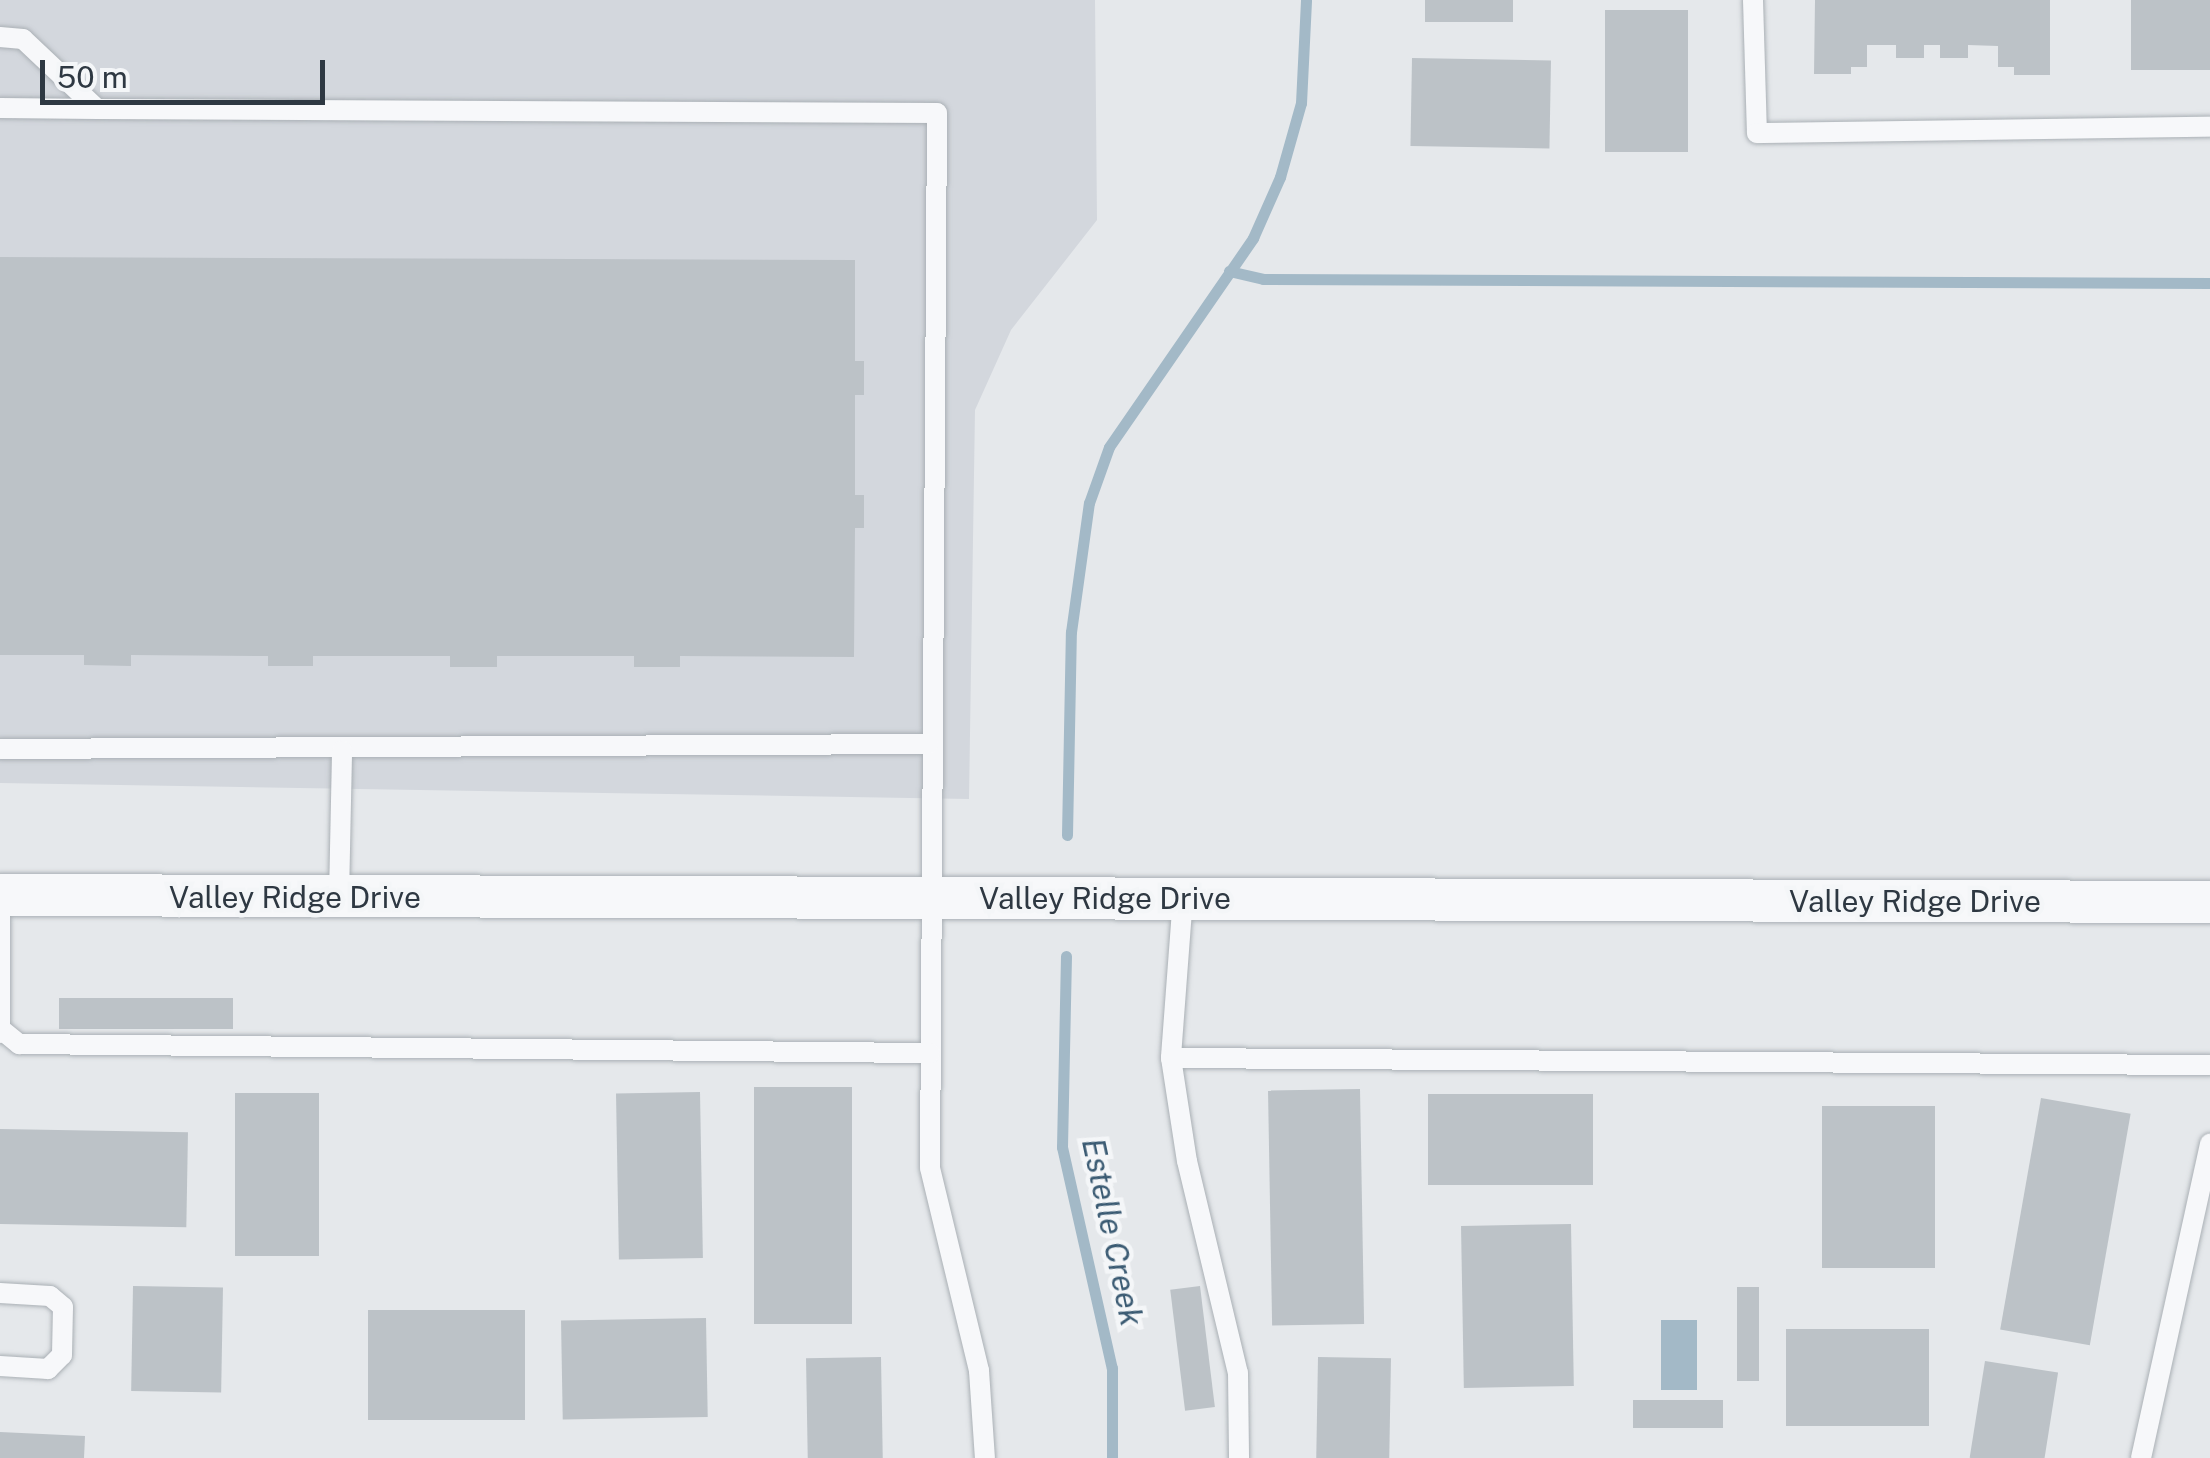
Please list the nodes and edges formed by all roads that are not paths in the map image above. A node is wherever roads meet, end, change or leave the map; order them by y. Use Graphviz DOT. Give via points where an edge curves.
graph roads {
  1 [pos="1753,0"];
  2 [pos="0,37"];
  3 [pos="0,108"];
  4 [pos="97,110"];
  5 [pos="2210,126"];
  6 [pos="928,744"];
  7 [pos="0,749"];
  8 [pos="342,751"];
  9 [pos="0,895"];
  10 [pos="340,897"];
  11 [pos="932,898"];
  12 [pos="1184,898"];
  13 [pos="2210,902"];
  14 [pos="0,908"];
  15 [pos="2,1032"];
  16 [pos="930,1053"];
  17 [pos="1171,1058"];
  18 [pos="2210,1064"];
  19 [pos="2210,1143"];
  20 [pos="0,1294"];
  21 [pos="0,1366"];
  22 [pos="984,1458"];
  23 [pos="1239,1458"];
  24 [pos="2142,1458"];
  1 -- 5 [label="lane" via="1757,134"];
  2 -- 4 [label="lane" via="23,39"];
  3 -- 4 [label="lane"];
  4 -- 6 [label="lane" via="937,112"];
  6 -- 8 [label="lane"];
  6 -- 11 [label="lane"];
  7 -- 8 [label="lane"];
  8 -- 10 [label="lane"];
  9 -- 10 [label="street, Valley Ridge Drive"];
  10 -- 11 [label="street, Valley Ridge Drive"];
  11 -- 12 [label="street, Valley Ridge Drive"];
  11 -- 16 [label="lane"];
  12 -- 13 [label="street, Valley Ridge Drive"];
  12 -- 17 [label="lane"];
  14 -- 15 [label="lane"];
  15 -- 16 [label="lane" via="19,1044"];
  16 -- 22 [label="lane" via="930,1168 979,1370"];
  17 -- 18 [label="lane"];
  17 -- 23 [label="lane" via="1186,1161 1238,1373"];
  19 -- 24 [label="lane"];
  20 -- 21 [label="lane" via="50,1296 63,1307 62,1355 48,1369"];
}
